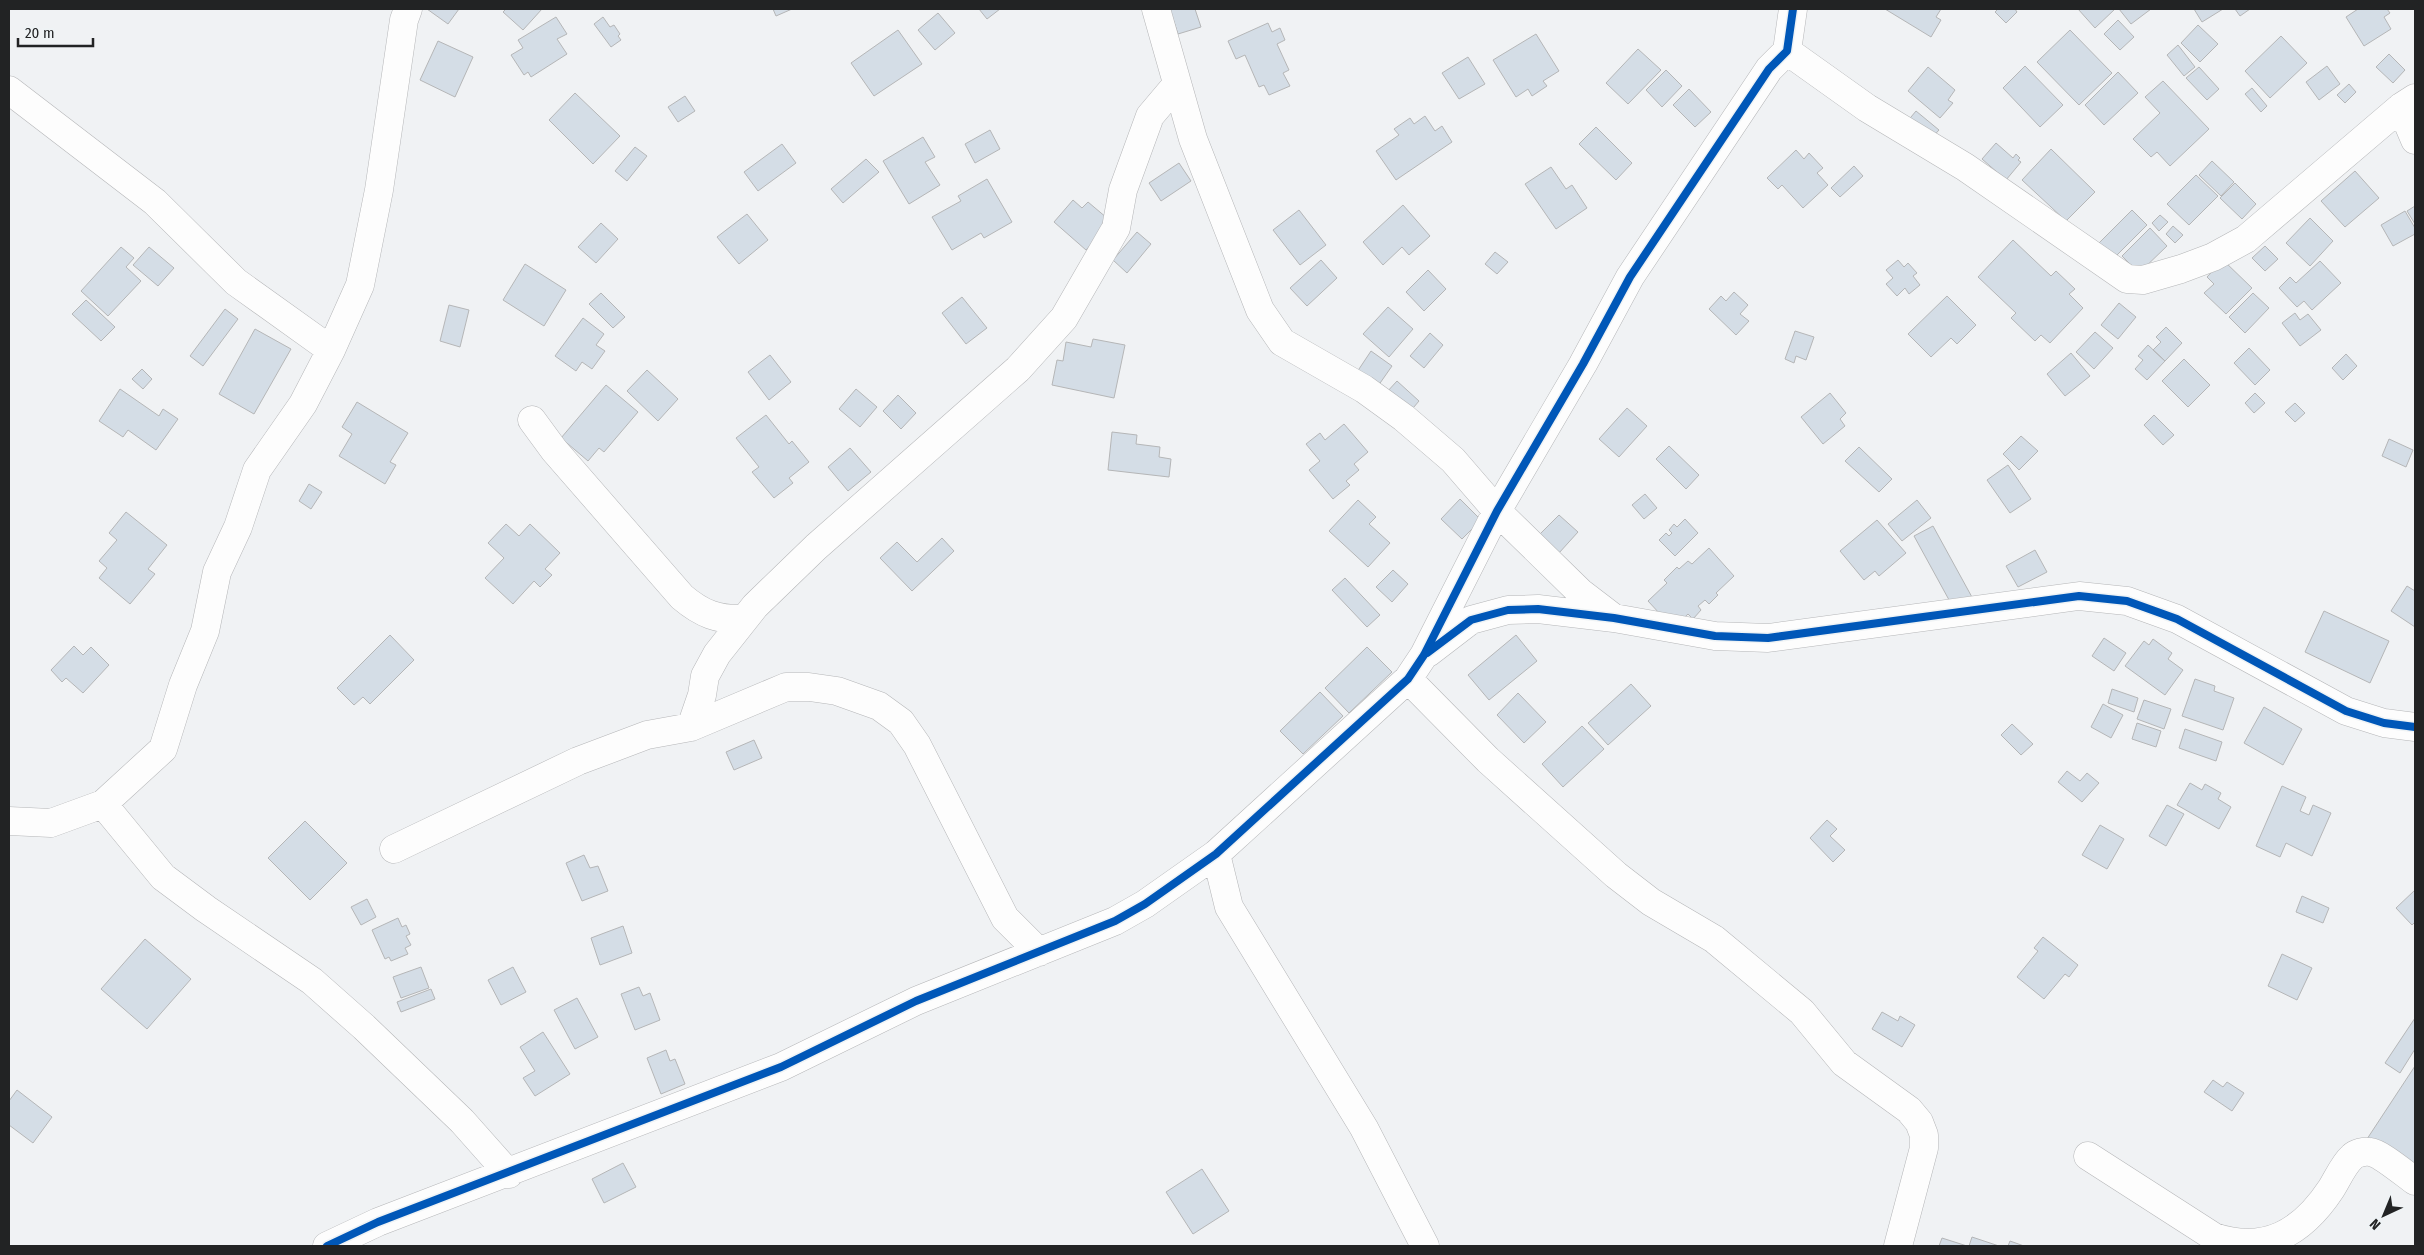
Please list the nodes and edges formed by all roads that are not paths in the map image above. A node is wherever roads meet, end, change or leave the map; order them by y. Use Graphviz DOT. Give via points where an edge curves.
graph roads {
  1 [pos="408,9"];
  2 [pos="1156,9"];
  3 [pos="1794,9"];
  4 [pos="1787,51"];
  5 [pos="1177,84"];
  6 [pos="9,90"];
  7 [pos="2408,103"];
  8 [pos="9,117"];
  9 [pos="56,126"];
  10 [pos="2415,140"];
  11 [pos="332,350"];
  12 [pos="532,420"];
  13 [pos="1497,512"];
  14 [pos="1614,618"];
  15 [pos="744,619"];
  16 [pos="1424,655"];
  17 [pos="1408,679"];
  18 [pos="692,727"];
  19 [pos="2415,727"];
  20 [pos="102,804"];
  21 [pos="9,821"];
  22 [pos="394,848"];
  23 [pos="1216,854"];
  24 [pos="1039,952"];
  25 [pos="2088,1156"];
  26 [pos="509,1174"];
  27 [pos="2415,1181"];
  28 [pos="328,1246"];
  29 [pos="1425,1246"];
  30 [pos="1898,1246"];
  1 -- 11 [label="street" via="360,285"];
  2 -- 5 [label="street"];
  3 -- 4 [label="street"];
  4 -- 7 [label="street" via="1867,108 1965,167 2127,279 2142,280 2180,269 2213,257 2246,239"];
  4 -- 13 [label="street" via="1769,69 1630,277"];
  5 -- 13 [label="street" via="1194,139 1260,310 1282,342 1364,389 1404,418 1453,460"];
  5 -- 15 [label="street" via="1150,116 1123,190 1116,228 1064,318 1018,369 816,547"];
  6 -- 9 [label="street"];
  7 -- 10 [label="street"];
  8 -- 9 [label="street" via="19,115"];
  9 -- 11 [label="street" via="155,202 236,282"];
  11 -- 20 [label="street" via="303,404 258,470 238,527 217,572 205,631 183,685 163,749"];
  12 -- 15 [label="street" via="554,450 682,597 704,614 723,619"];
  13 -- 14 [label="street" via="1580,592"];
  13 -- 16 [label="street"];
  14 -- 16 [label="street" via="1538,609 1508,610 1471,620"];
  14 -- 19 [label="street" via="1715,636 1768,638 2078,596 2127,601 2177,620 2346,711 2384,724"];
  15 -- 18 [label="street" via="717,654 705,676"];
  16 -- 17 [label="street"];
  17 -- 23 [label="street"];
  17 -- 30 [label="street" via="1488,760 1616,875 1651,902 1714,939 1802,1012 1844,1064 1909,1110 1919,1122 1924,1148"];
  18 -- 22 [label="street" via="647,736 578,761"];
  18 -- 24 [label="street" via="786,687 837,691 879,706 901,722 917,745 1004,918"];
  20 -- 21 [label="street" via="51,823"];
  20 -- 26 [label="street" via="163,877 312,982 462,1121"];
  23 -- 24 [label="street" via="1115,921"];
  23 -- 29 [label="street" via="1229,907 1364,1128"];
  24 -- 26 [label="street" via="916,1001 781,1067"];
  25 -- 27 [label="street" via="2214,1237 2233,1244 2276,1240 2303,1224 2351,1158 2362,1152 2372,1152"];
  26 -- 28 [label="street" via="378,1222"];
}
